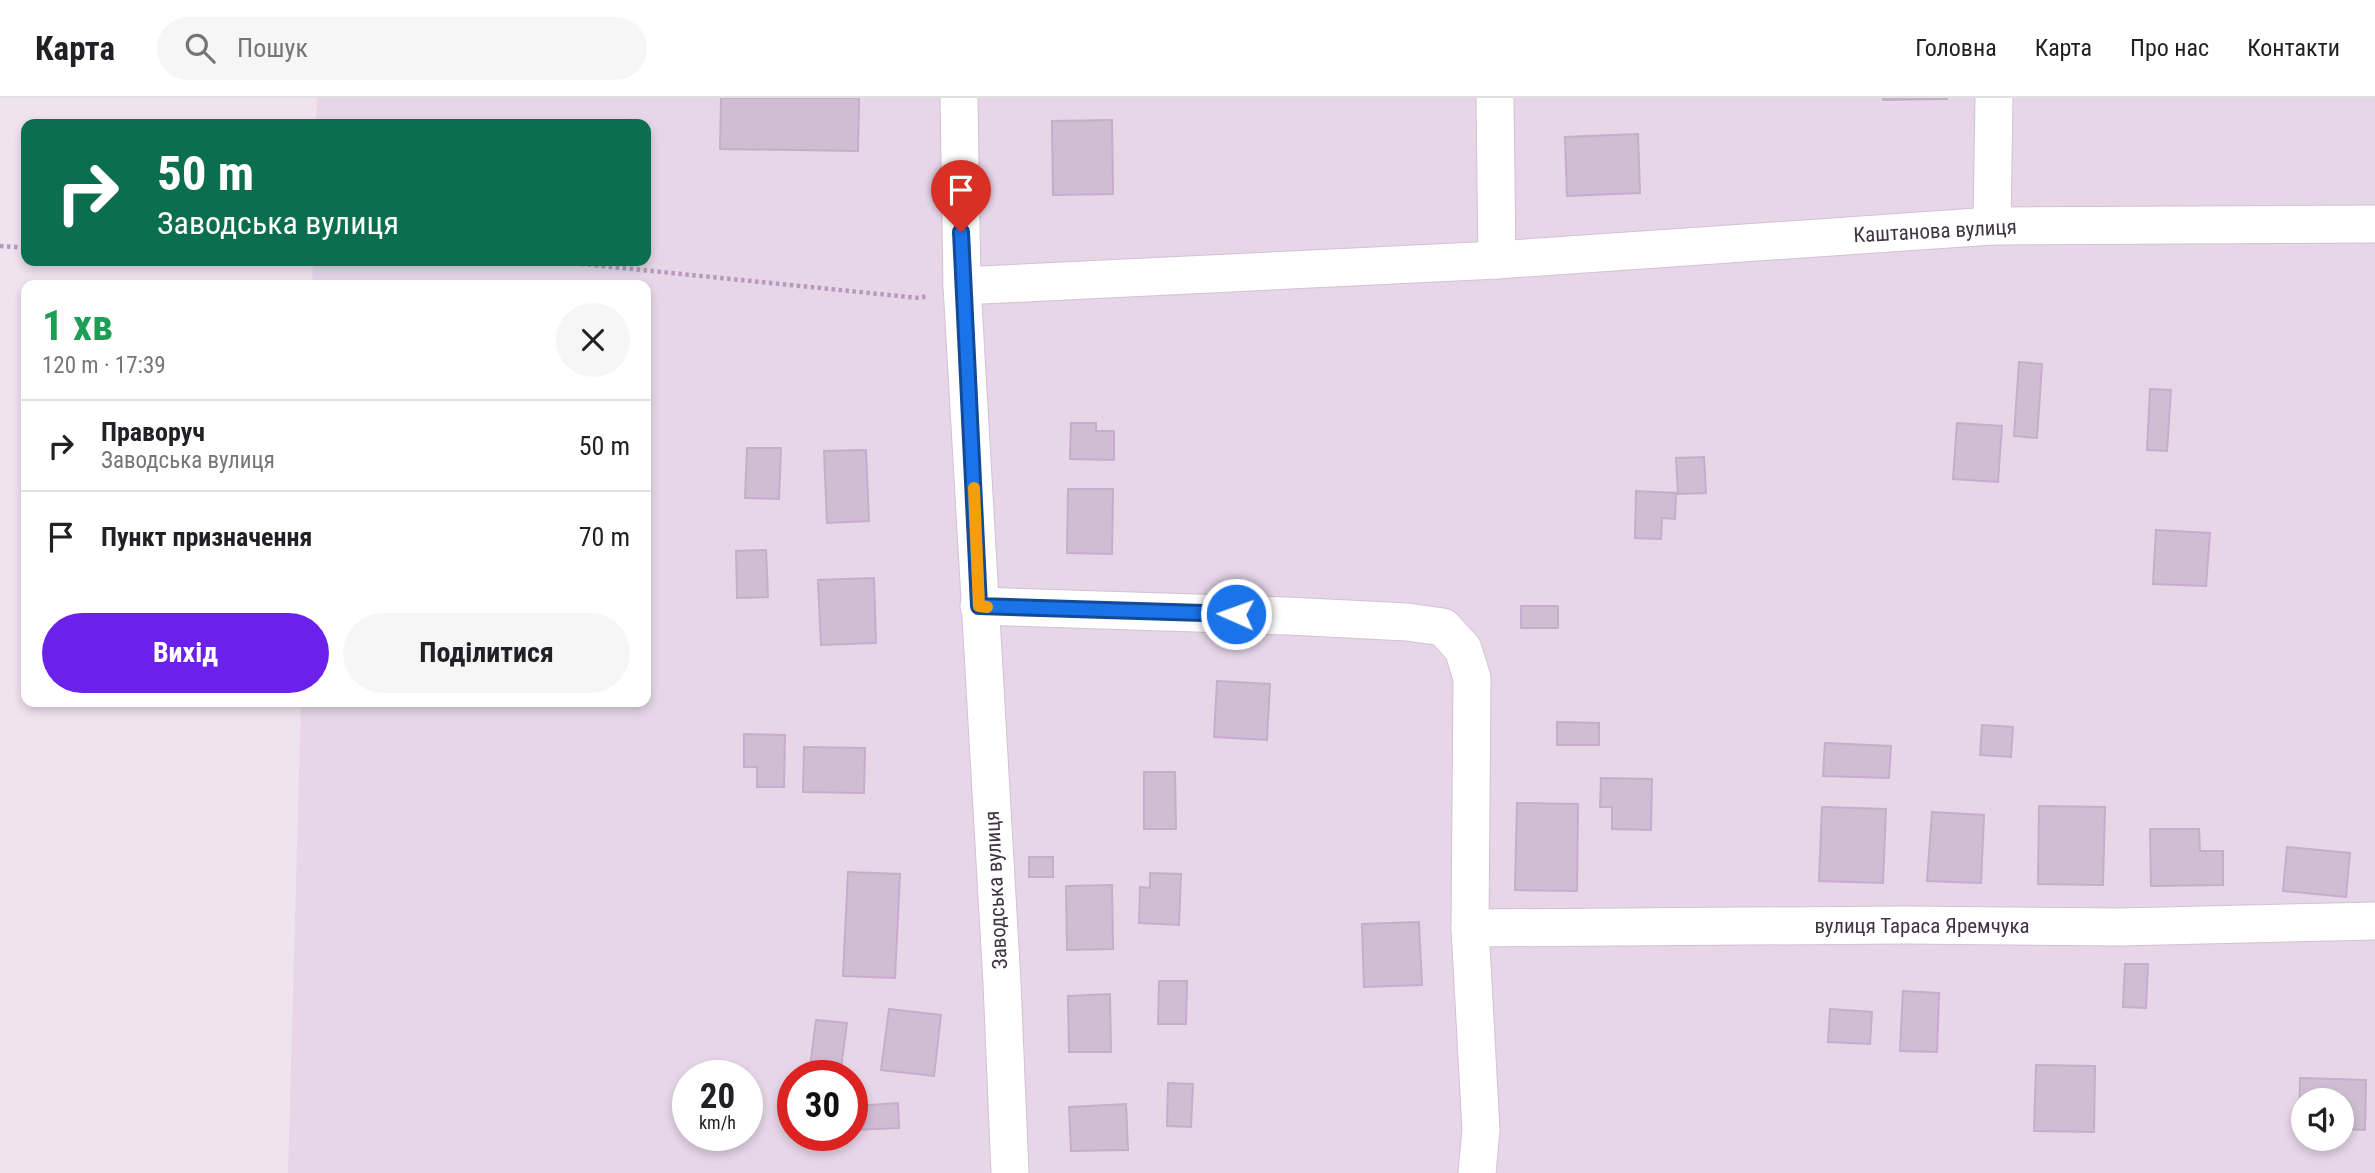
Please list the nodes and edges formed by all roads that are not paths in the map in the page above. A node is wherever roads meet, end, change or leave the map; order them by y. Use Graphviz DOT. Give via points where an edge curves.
graph roads {
  1 [pos="959,98"];
  2 [pos="1495,98"];
  3 [pos="1994,98"];
  4 [pos="2375,223"];
  5 [pos="1993,226"];
  6 [pos="1497,260"];
  7 [pos="962,286"];
  8 [pos="979,606"];
  9 [pos="2375,921"];
  10 [pos="1469,928"];
  11 [pos="1481,1130"];
  12 [pos="1010,1173"];
  13 [pos="1477,1173"];
  14 [pos="1504,1173"];
  1 -- 7 [label="street, Заводська вулиця"];
  2 -- 6 [label="street"];
  3 -- 5 [label="street"];
  4 -- 5 [label="street, Каштанова вулиця"];
  5 -- 6 [label="street, Каштанова вулиця"];
  6 -- 7 [label="street, Каштанова вулиця"];
  7 -- 8 [label="street, Заводська вулиця"];
  8 -- 10 [label="street" via="1288,615 1443,627 1463,649 1472,678"];
  8 -- 12 [label="street, Заводська вулиця"];
  9 -- 10 [label="street, вулиця Тараса Яремчука" via="2121,927"];
  10 -- 11 [label="street"];
  11 -- 13 [label="street"];
  11 -- 14 [label="street"];
}
